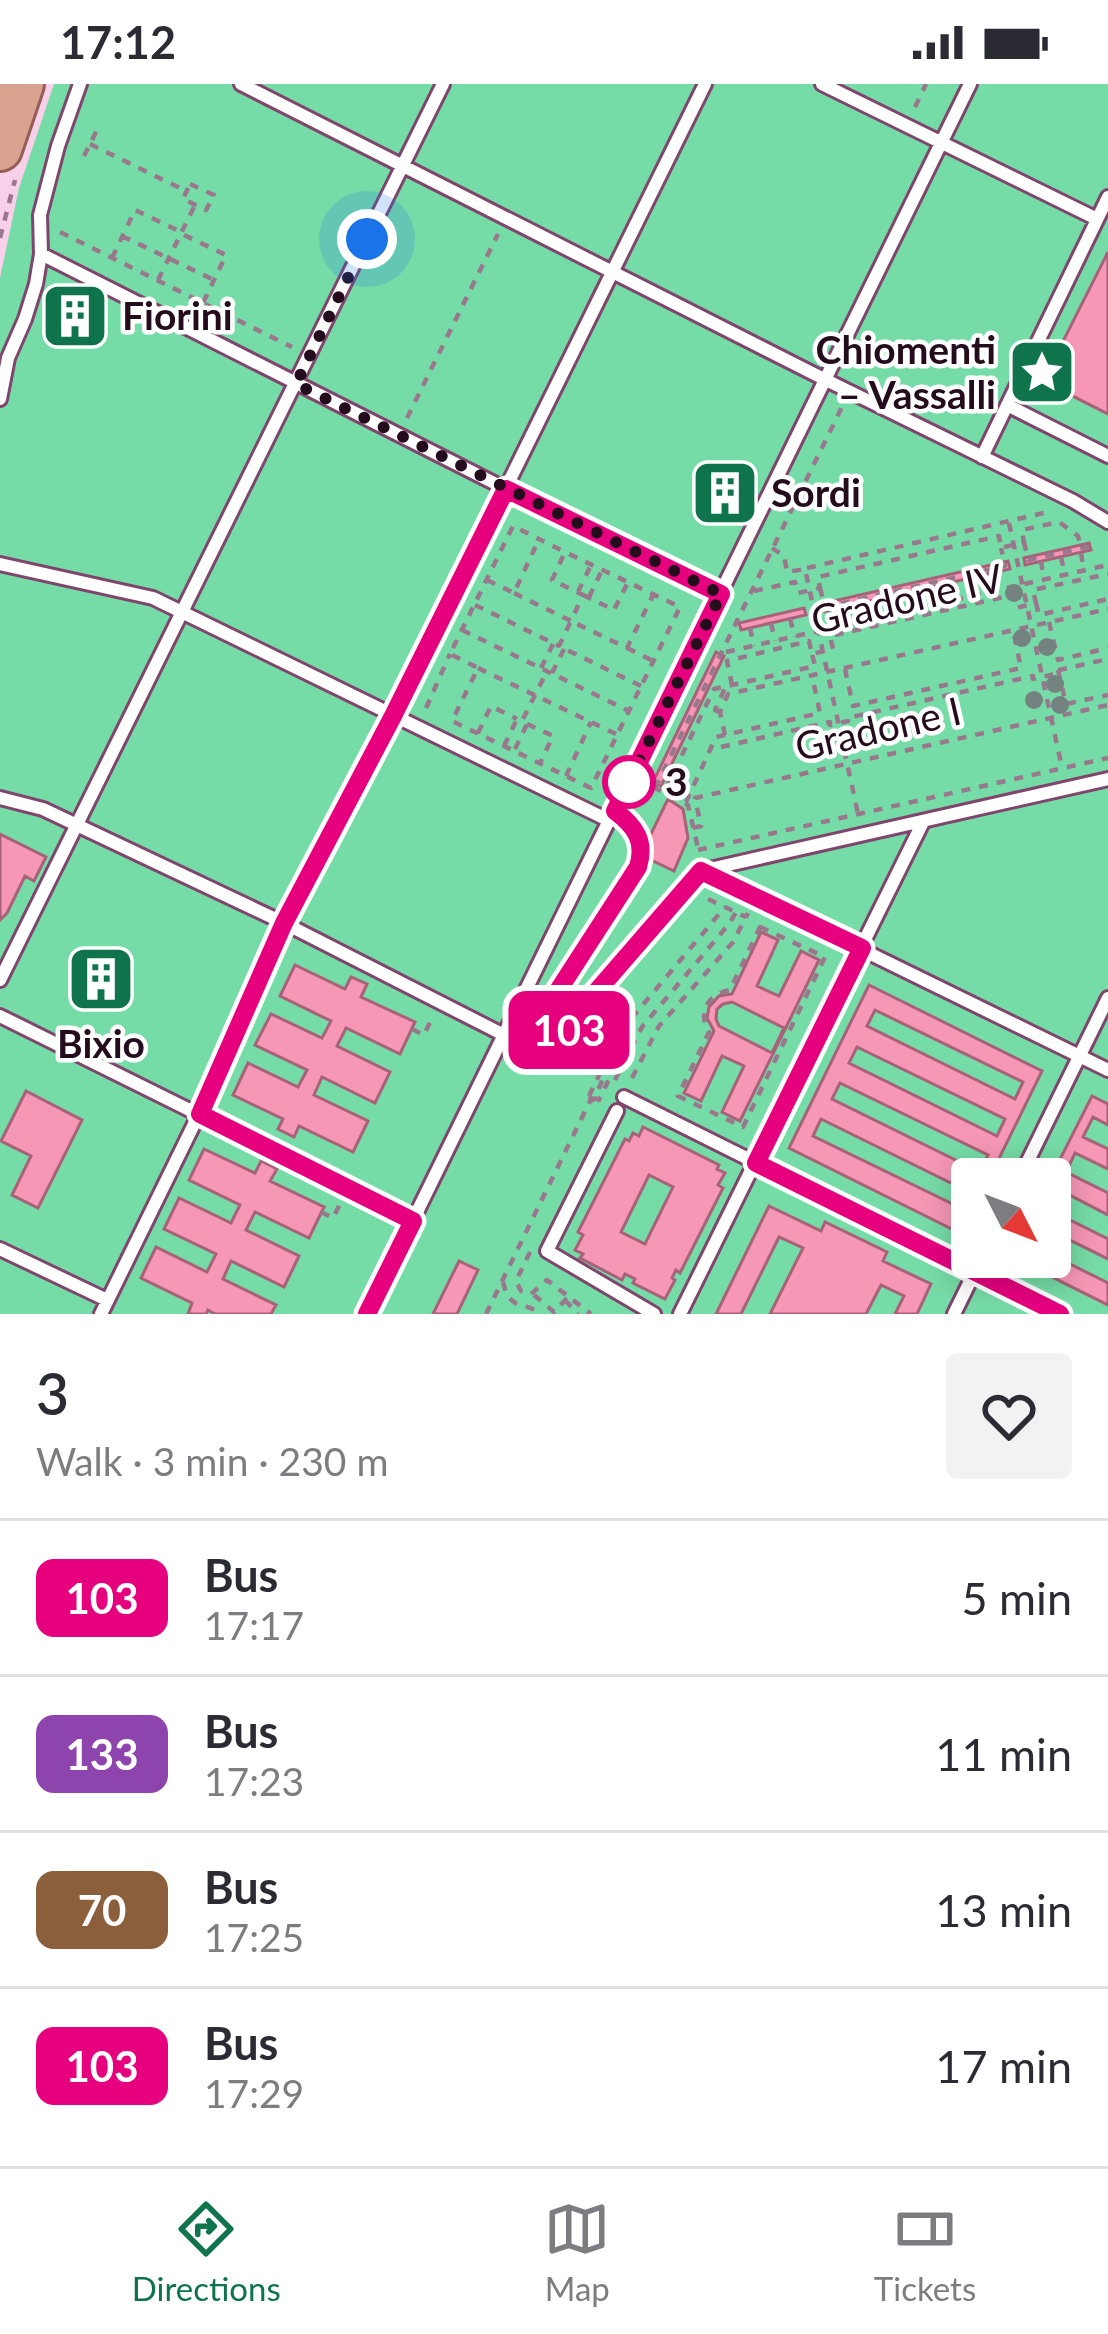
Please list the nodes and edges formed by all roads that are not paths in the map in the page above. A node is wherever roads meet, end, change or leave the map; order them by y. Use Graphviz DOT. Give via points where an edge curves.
graph roads {
  1 [pos="22,84"];
  2 [pos="80,84"];
  3 [pos="241,84"];
  4 [pos="443,84"];
  5 [pos="705,84"];
  6 [pos="822,84"];
  7 [pos="970,84"];
  8 [pos="941,143"];
  9 [pos="0,148"];
  10 [pos="403,167"];
  11 [pos="1108,197"];
  12 [pos="1097,219"];
  13 [pos="41,254"];
  14 [pos="613,273"];
  15 [pos="826,380"];
  16 [pos="296,384"];
  17 [pos="0,399"];
  18 [pos="1007,405"];
  19 [pos="1108,456"];
  20 [pos="982,457"];
  21 [pos="506,489"];
  22 [pos="1108,522"];
  23 [pos="0,564"];
  24 [pos="721,594"];
  25 [pos="182,611"];
  26 [pos="393,716"];
  27 [pos="1108,779"];
  28 [pos="1086,784"];
  29 [pos="1108,796"];
  30 [pos="0,798"];
  31 [pos="612,816"];
  32 [pos="923,822"];
  33 [pos="77,826"];
  34 [pos="701,871"];
  35 [pos="284,923"];
  36 [pos="862,948"];
  37 [pos="0,980"];
  38 [pos="1108,998"];
  39 [pos="0,1016"];
  40 [pos="504,1035"];
  41 [pos="1079,1055"];
  42 [pos="1108,1070"];
  43 [pos="624,1097"];
  44 [pos="617,1111"];
  45 [pos="200,1114"];
  46 [pos="1029,1158"];
  47 [pos="756,1163"];
  48 [pos="413,1221"];
  49 [pos="0,1249"];
  50 [pos="951,1251"];
  51 [pos="971,1278"];
  52 [pos="1002,1278"];
  53 [pos="107,1300"];
  54 [pos="100,1314"];
  55 [pos="367,1314"];
  56 [pos="654,1314"];
  57 [pos="680,1314"];
  58 [pos="954,1314"];
  59 [pos="1060,1314"];
  1 -- 9 [label="highway"];
  2 -- 13 [label="lane" via="40,222"];
  3 -- 10 [label="lane"];
  4 -- 10 [label="lane"];
  5 -- 14 [label="lane"];
  6 -- 8 [label="lane"];
  7 -- 8 [label="lane"];
  8 -- 12 [label="lane"];
  8 -- 15 [label="lane"];
  10 -- 14 [label="lane"];
  10 -- 16 [label="lane"];
  11 -- 12 [label="lane"];
  12 -- 18 [label="lane"];
  13 -- 16 [label="lane"];
  13 -- 17 [label="lane"];
  14 -- 15 [label="lane"];
  14 -- 21 [label="lane"];
  15 -- 20 [label="lane"];
  15 -- 24 [label="lane"];
  16 -- 21 [label="lane"];
  16 -- 25 [label="lane"];
  18 -- 19 [label="lane"];
  18 -- 20 [label="lane"];
  20 -- 22 [label="lane"];
  21 -- 24 [label="lane"];
  21 -- 26 [label="lane"];
  23 -- 25 [label="lane"];
  24 -- 31 [label="lane"];
  25 -- 26 [label="lane"];
  25 -- 33 [label="lane"];
  26 -- 31 [label="lane"];
  26 -- 35 [label="lane"];
  27 -- 28 [label="lane"];
  28 -- 29 [label="lane"];
  28 -- 32 [label="lane"];
  30 -- 33 [label="lane"];
  31 -- 34 [label="lane" via="633,824 640,837 638,867 552,1000 556,1029 577,1024"];
  31 -- 40 [label="lane"];
  32 -- 34 [label="lane"];
  32 -- 36 [label="lane"];
  33 -- 35 [label="lane"];
  33 -- 37 [label="lane"];
  34 -- 36 [label="lane"];
  35 -- 40 [label="lane"];
  35 -- 45 [label="lane"];
  36 -- 41 [label="lane"];
  36 -- 47 [label="lane"];
  38 -- 41 [label="lane"];
  39 -- 45 [label="lane"];
  40 -- 48 [label="lane"];
  41 -- 42 [label="lane"];
  41 -- 46 [label="lane"];
  43 -- 47 [label="lane"];
  44 -- 56 [label="lane" via="547,1251"];
  45 -- 48 [label="lane"];
  45 -- 53 [label="lane"];
  47 -- 50 [label="lane"];
  47 -- 57 [label="lane"];
  48 -- 55 [label="lane"];
  49 -- 53 [label="lane"];
  51 -- 58 [label="lane"];
  52 -- 59 [label="lane"];
  53 -- 54 [label="lane"];
}
